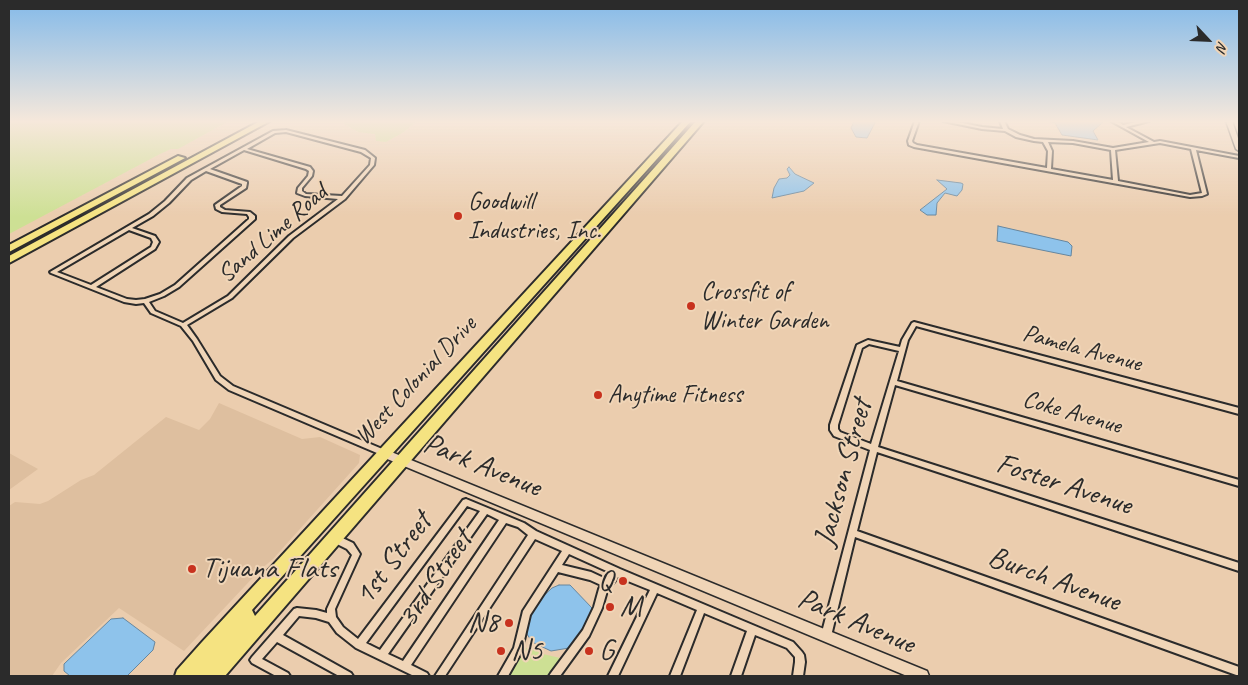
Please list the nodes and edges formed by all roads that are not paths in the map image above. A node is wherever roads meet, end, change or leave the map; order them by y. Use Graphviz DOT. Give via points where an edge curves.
graph roads {
  1 [pos="191,153"];
  2 [pos="207,153"];
  3 [pos="237,153"];
  4 [pos="257,153"];
  5 [pos="366,153"];
  6 [pos="659,153"];
  7 [pos="672,153"];
  8 [pos="953,153"];
  9 [pos="1050,153"];
  10 [pos="1113,153"];
  11 [pos="1194,153"];
  12 [pos="1210,153"];
  13 [pos="1239,158"];
  14 [pos="207,170"];
  15 [pos="1049,171"];
  16 [pos="1116,182"];
  17 [pos="343,198"];
  18 [pos="609,207"];
  19 [pos="592,226"];
  20 [pos="130,229"];
  21 [pos="604,231"];
  22 [pos="9,249"];
  23 [pos="587,251"];
  24 [pos="9,260"];
  25 [pos="92,287"];
  26 [pos="146,301"];
  27 [pos="914,324"];
  28 [pos="183,325"];
  29 [pos="498,329"];
  30 [pos="902,350"];
  31 [pos="490,360"];
  32 [pos="893,382"];
  33 [pos="1239,411"];
  34 [pos="874,448"];
  35 [pos="384,452"];
  36 [pos="402,460"];
  37 [pos="1239,482"];
  38 [pos="485,510"];
  39 [pos="505,518"];
  40 [pos="853,533"];
  41 [pos="533,534"];
  42 [pos="334,538"];
  43 [pos="567,550"];
  44 [pos="1239,567"];
  45 [pos="556,568"];
  46 [pos="617,572"];
  47 [pos="271,580"];
  48 [pos="607,584"];
  49 [pos="655,588"];
  50 [pos="702,608"];
  51 [pos="332,619"];
  52 [pos="752,629"];
  53 [pos="276,636"];
  54 [pos="826,636"];
  55 [pos="359,645"];
  56 [pos="208,648"];
  57 [pos="382,655"];
  58 [pos="405,666"];
  59 [pos="1239,672"];
  60 [pos="220,674"];
  61 [pos="183,676"];
  62 [pos="202,676"];
  63 [pos="285,676"];
  64 [pos="348,676"];
  65 [pos="424,676"];
  66 [pos="440,676"];
  67 [pos="503,676"];
  68 [pos="554,676"];
  69 [pos="613,676"];
  70 [pos="675,676"];
  71 [pos="736,676"];
  72 [pos="798,676"];
  73 [pos="922,676"];
  1 -- 22 [label="highway"];
  2 -- 24 [label="highway"];
  3 -- 14 [label="street"];
  4 -- 17 [label="street" via="308,168 310,176 299,192"];
  5 -- 17 [label="street, Sand Lime Road" via="373,158 372,165"];
  6 -- 18 [label="highway, West Colonial Drive"];
  7 -- 21 [label="highway, West Colonial Drive"];
  8 -- 15 [label="street"];
  9 -- 15 [label="street"];
  10 -- 16 [label="street"];
  11 -- 16 [label="street" via="1205,194 1202,196"];
  12 -- 13 [label="street"];
  14 -- 20 [label="street" via="189,179 168,202"];
  14 -- 26 [label="street" via="245,184 217,205 224,210 248,213 252,219 177,286"];
  15 -- 16 [label="street"];
  17 -- 28 [label="street, Sand Lime Road" via="284,243 230,297"];
  18 -- 19 [label="highway, West Colonial Drive"];
  18 -- 21 [label="highway" via="601,224"];
  19 -- 23 [label="highway" via="595,234"];
  19 -- 29 [label="highway, West Colonial Drive"];
  20 -- 25 [label="street" via="153,237 156,242 153,248"];
  20 -- 25 [label="street" via="53,272"];
  21 -- 23 [label="highway, West Colonial Drive"];
  23 -- 31 [label="highway, West Colonial Drive"];
  25 -- 26 [label="street" via="126,300"];
  26 -- 28 [label="street, Park Avenue" via="153,312"];
  27 -- 30 [label="street, Jackson Street"];
  27 -- 33 [label="street, Pamela Avenue"];
  28 -- 35 [label="street, Park Avenue" via="218,378 231,388"];
  29 -- 31 [label="highway" via="488,350"];
  29 -- 35 [label="highway, West Colonial Drive"];
  30 -- 32 [label="street, Jackson Street"];
  30 -- 34 [label="street, Foster Avenue" via="868,342 859,347 834,425 834,430 844,437"];
  31 -- 36 [label="highway, West Colonial Drive"];
  32 -- 34 [label="street, Jackson Street"];
  32 -- 37 [label="street, Coke Avenue"];
  34 -- 40 [label="street, Jackson Street"];
  34 -- 44 [label="street, Foster Avenue"];
  35 -- 36 [label="street, Park Avenue"];
  35 -- 47 [label="highway, West Colonial Drive"];
  36 -- 42 [label="highway, West Colonial Drive"];
  36 -- 54 [label="street, Park Avenue"];
  38 -- 39 [label="street"];
  38 -- 55 [label="street, 1st Street" via="466,502"];
  38 -- 57 [label="street"];
  39 -- 41 [label="street"];
  39 -- 58 [label="street, 3rd Street"];
  40 -- 54 [label="street, Jackson Street"];
  40 -- 59 [label="street, Burch Avenue"];
  41 -- 43 [label="street"];
  41 -- 66 [label="street"];
  42 -- 51 [label="street" via="350,546 356,554 332,609"];
  42 -- 60 [label="highway, West Colonial Drive"];
  43 -- 45 [label="street"];
  43 -- 46 [label="street"];
  45 -- 48 [label="street" via="591,576"];
  45 -- 67 [label="street" via="526,614 518,650"];
  46 -- 48 [label="street"];
  46 -- 49 [label="street"];
  47 -- 56 [label="highway, West Colonial Drive"];
  47 -- 60 [label="highway" via="264,595 221,649"];
  48 -- 68 [label="street" via="590,626"];
  49 -- 50 [label="street"];
  49 -- 69 [label="street"];
  50 -- 52 [label="street"];
  50 -- 70 [label="street"];
  51 -- 53 [label="street" via="298,612"];
  51 -- 55 [label="street"];
  52 -- 71 [label="street"];
  52 -- 72 [label="street" via="794,649 799,655"];
  53 -- 63 [label="street" via="256,660"];
  53 -- 64 [label="street"];
  54 -- 73 [label="street, Park Avenue"];
  55 -- 57 [label="street"];
  56 -- 61 [label="highway, West Colonial Drive"];
  56 -- 62 [label="highway" via="208,663"];
  57 -- 58 [label="street"];
  58 -- 65 [label="street"];
}
